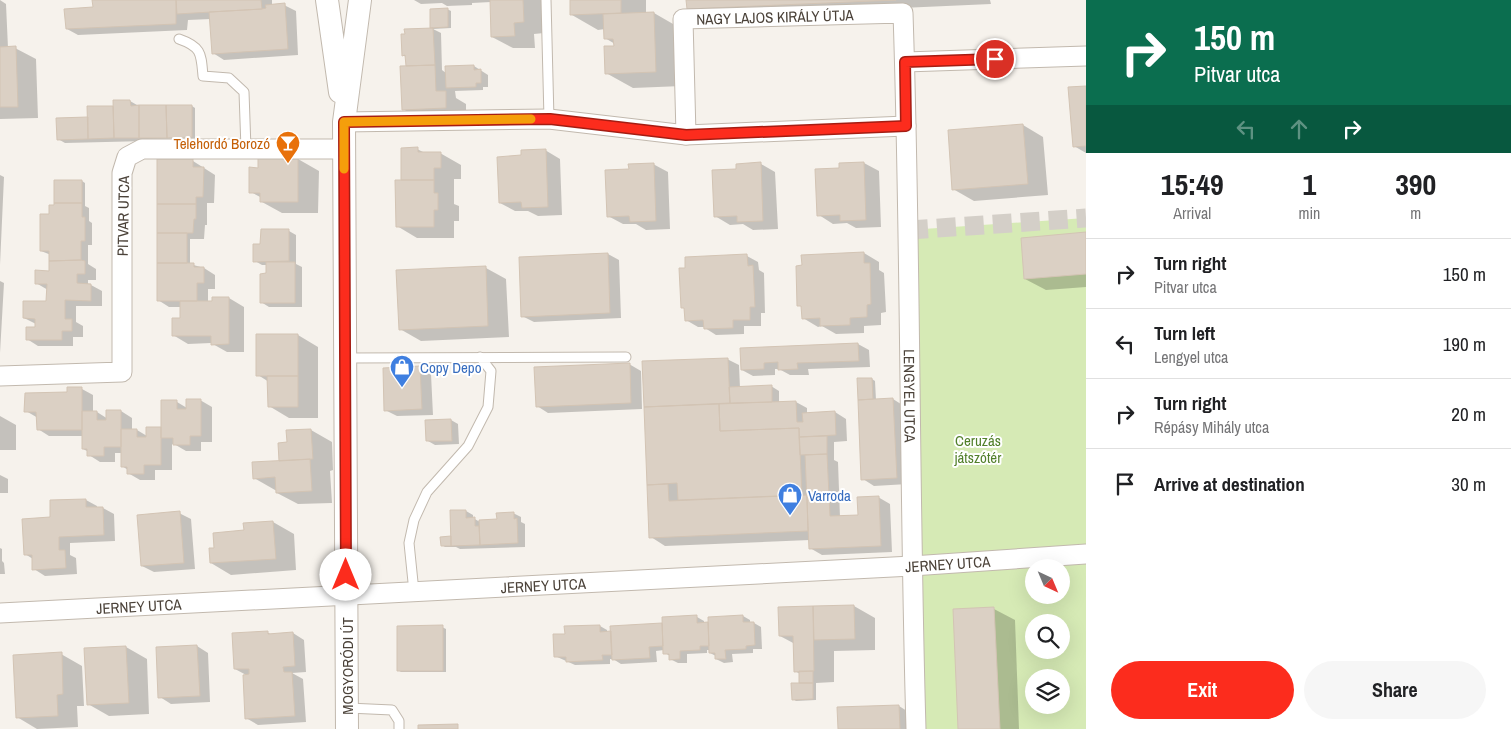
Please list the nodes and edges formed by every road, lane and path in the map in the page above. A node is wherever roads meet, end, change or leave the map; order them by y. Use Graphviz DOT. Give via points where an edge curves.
graph roads {
  1 [pos="327,0"];
  2 [pos="360,0"];
  3 [pos="546,0"];
  4 [pos="179,39"];
  5 [pos="1086,56"];
  6 [pos="905,62"];
  7 [pos="550,119"];
  8 [pos="344,122"];
  9 [pos="906,126"];
  10 [pos="686,135"];
  11 [pos="246,149"];
  12 [pos="344,149"];
  13 [pos="626,357"];
  14 [pos="346,358"];
  15 [pos="480,358"];
  16 [pos="0,376"];
  17 [pos="1086,554"];
  18 [pos="912,566"];
  19 [pos="414,592"];
  20 [pos="346,595"];
  21 [pos="0,613"];
  22 [pos="347,718"];
  23 [pos="399,729"];
  24 [pos="916,729"];
  1 -- 8 [label="street, MOGYORÓDI ÚT"];
  2 -- 8 [label="street, MOGYORÓDI ÚT"];
  3 -- 7 [label="lane"];
  4 -- 11 [label="lane" via="194,44 201,56 203,76 229,78 244,92"];
  5 -- 6 [label="street"];
  6 -- 9 [label="street, LENGYEL UTCA"];
  6 -- 10 [label="street, NAGY LAJOS KIRÁLY ÚTJA" via="903,13 683,19"];
  7 -- 8 [label="street"];
  7 -- 10 [label="street"];
  8 -- 12 [label="street, MOGYORÓDI ÚT"];
  9 -- 10 [label="street"];
  9 -- 18 [label="street, LENGYEL UTCA"];
  11 -- 12 [label="street, PITVAR UTCA"];
  11 -- 16 [label="street, PITVAR UTCA" via="142,149 127,157 122,173 122,372"];
  12 -- 14 [label="street, MOGYORÓDI ÚT"];
  13 -- 15 [label="lane"];
  14 -- 15 [label="lane"];
  14 -- 20 [label="street, MOGYORÓDI ÚT"];
  15 -- 19 [label="lane" via="491,371 488,407 468,446 427,492 414,520 409,543"];
  17 -- 18 [label="street, JERNEY UTCA"];
  18 -- 19 [label="street, JERNEY UTCA"];
  18 -- 24 [label="street, LENGYEL UTCA"];
  19 -- 20 [label="street, JERNEY UTCA"];
  20 -- 21 [label="street, JERNEY UTCA"];
  20 -- 22 [label="street, MOGYORÓDI ÚT"];
  22 -- 23 [label="lane" via="392,710 399,721"];
}
